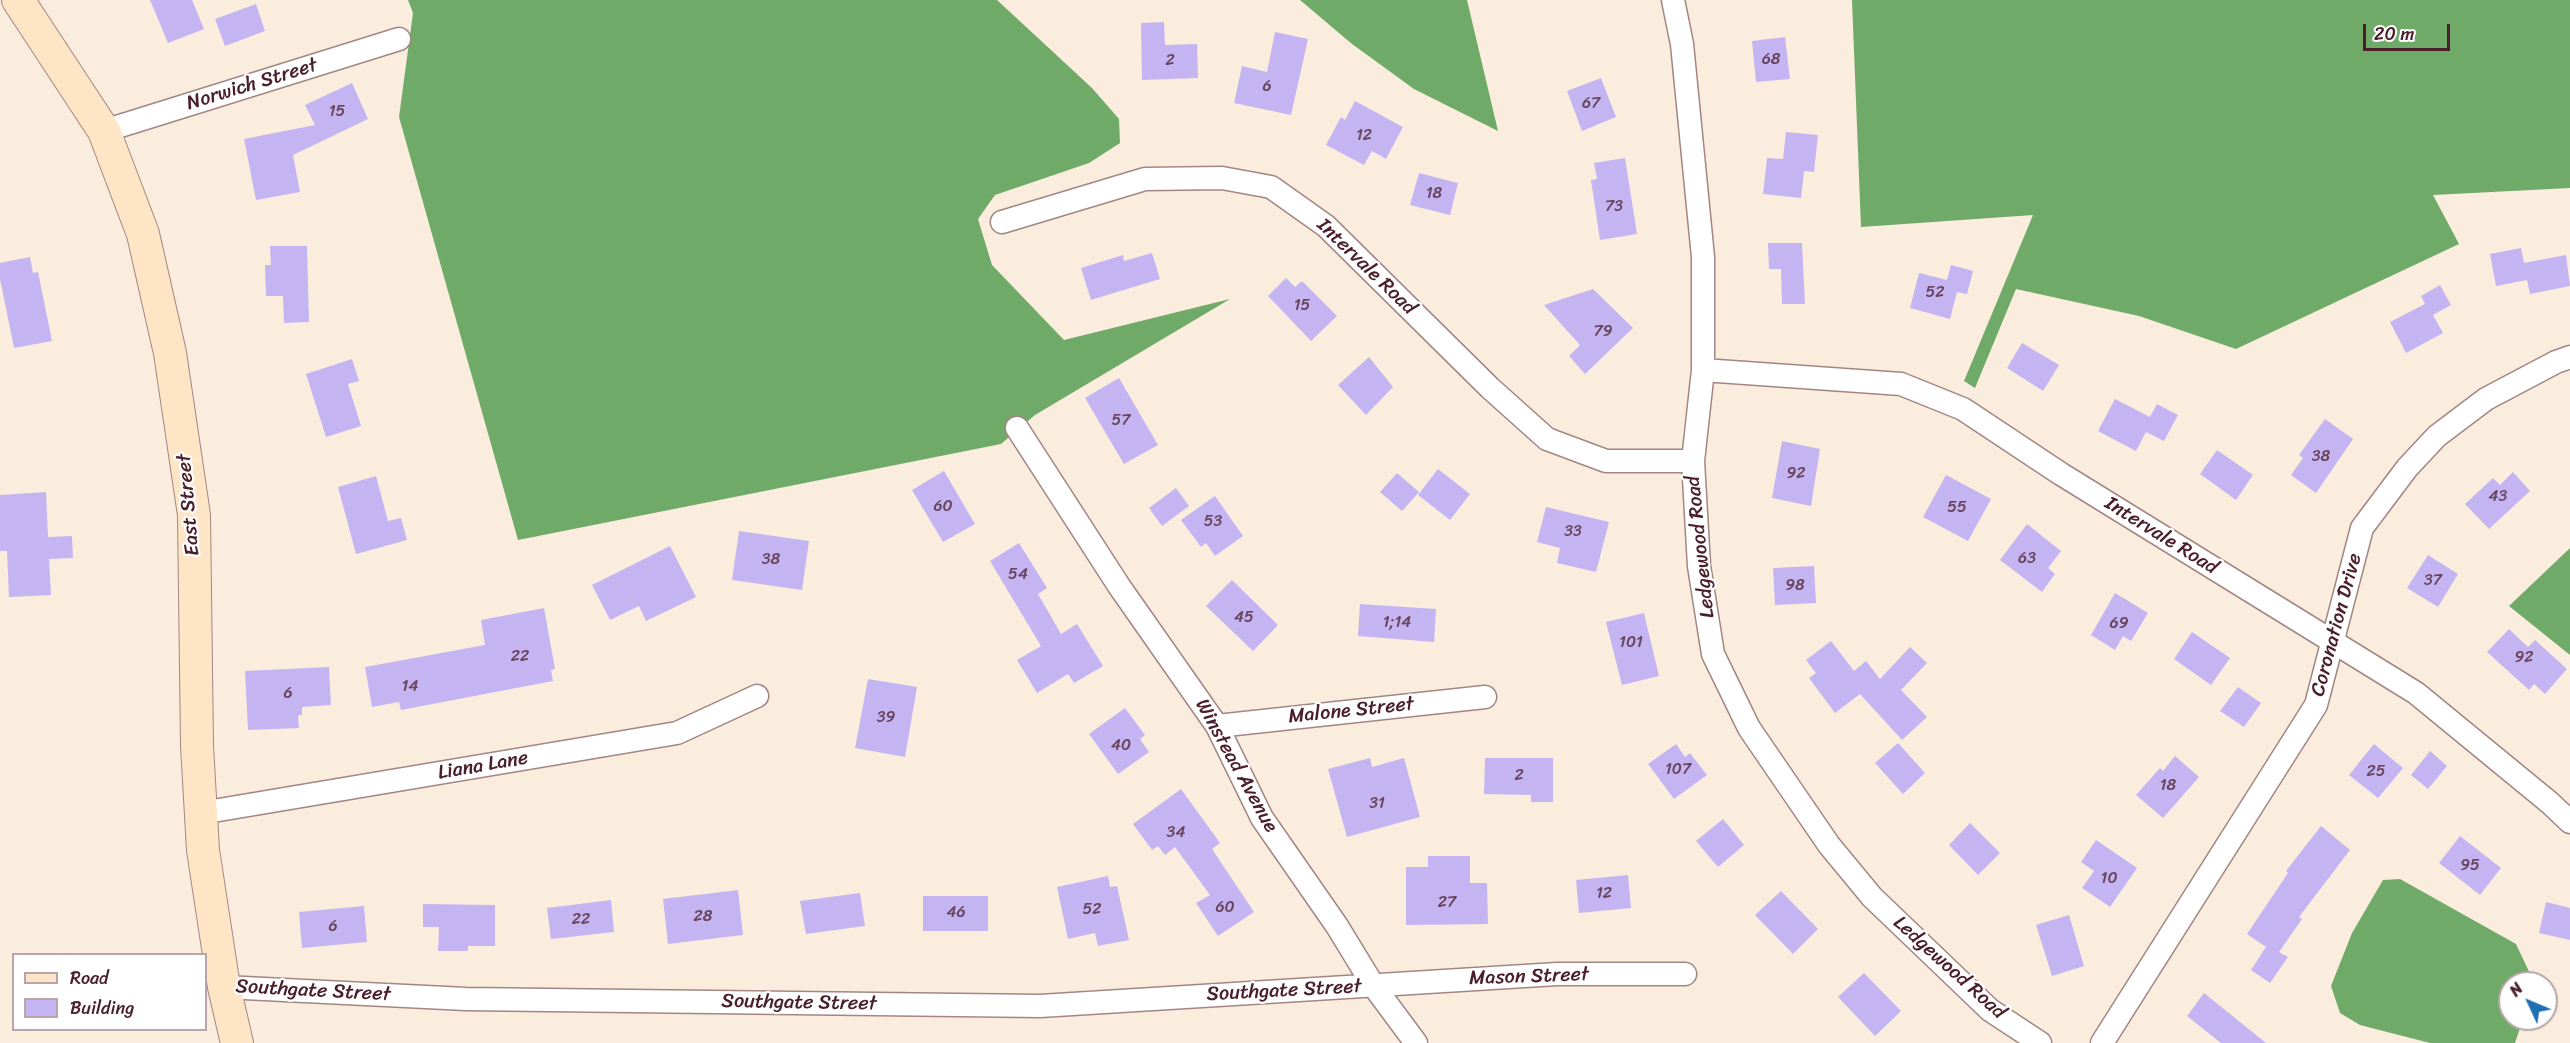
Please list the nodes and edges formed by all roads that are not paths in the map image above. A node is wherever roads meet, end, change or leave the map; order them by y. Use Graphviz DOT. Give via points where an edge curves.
graph roads {
  1 [pos="18,0"];
  2 [pos="1673,0"];
  3 [pos="399,39"];
  4 [pos="104,131"];
  5 [pos="1002,222"];
  6 [pos="2570,357"];
  7 [pos="1703,370"];
  8 [pos="1017,428"];
  9 [pos="1693,461"];
  10 [pos="2332,641"];
  11 [pos="757,696"];
  12 [pos="1485,697"];
  13 [pos="1217,726"];
  14 [pos="201,813"];
  15 [pos="2570,822"];
  16 [pos="1685,974"];
  17 [pos="1373,985"];
  18 [pos="224,987"];
  19 [pos="237,1043"];
  20 [pos="1416,1043"];
  21 [pos="2040,1043"];
  22 [pos="2102,1043"];
  1 -- 4 [label="main road, East Street"];
  2 -- 7 [label="street, Ledgewood Road" via="1682,44 1703,257"];
  3 -- 4 [label="street, Norwich Street"];
  4 -- 14 [label="main road, East Street" via="143,234 170,353 194,515"];
  5 -- 9 [label="street, Intervale Road" via="1144,179 1222,178 1270,187 1326,226 1547,439 1606,461"];
  6 -- 10 [label="street, Coronation Drive" via="2486,399 2437,436 2407,468 2362,528"];
  7 -- 9 [label="street, Ledgewood Road"];
  7 -- 10 [label="street, Intervale Road" via="1901,384 1963,409"];
  8 -- 13 [label="street, Winstead Avenue" via="1119,586"];
  9 -- 21 [label="street, Ledgewood Road" via="1699,566 1713,654 1749,728 1829,845 1872,897 1990,1010"];
  10 -- 15 [label="street, Intervale Road" via="2416,693"];
  10 -- 22 [label="street, Coronation Drive" via="2316,705"];
  11 -- 14 [label="street, Liana Lane" via="677,733"];
  12 -- 13 [label="street, Malone Street"];
  13 -- 17 [label="street, Winstead Avenue" via="1262,818 1338,926"];
  14 -- 18 [label="main road, East Street"];
  16 -- 17 [label="street, Mason Street" via="1557,975"];
  17 -- 18 [label="street, Southgate Street" via="1040,1006 466,999"];
  17 -- 20 [label="street, Winstead Avenue"];
  18 -- 19 [label="main road, East Street"];
}
